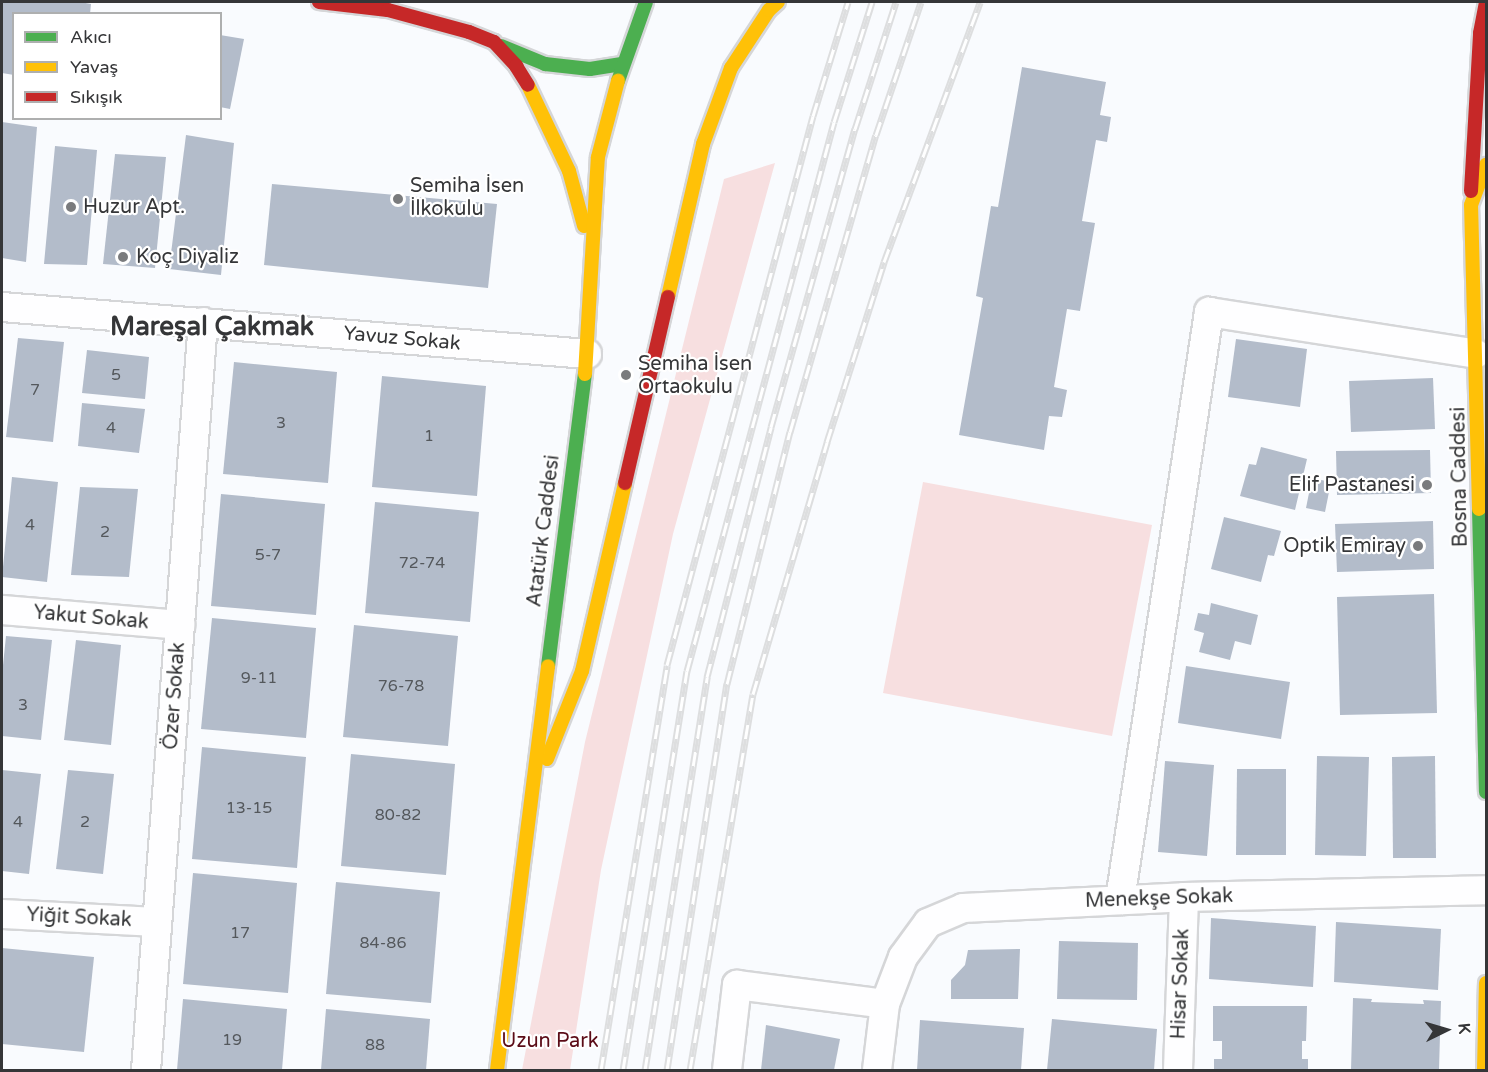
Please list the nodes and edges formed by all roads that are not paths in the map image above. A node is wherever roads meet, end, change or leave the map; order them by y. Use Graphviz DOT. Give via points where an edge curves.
graph roads {
  1 [pos="319,2"];
  2 [pos="646,2"];
  3 [pos="778,2"];
  4 [pos="1486,3"];
  5 [pos="495,42"];
  6 [pos="622,64"];
  7 [pos="1486,165"];
  8 [pos="1471,205"];
  9 [pos="590,254"];
  10 [pos="2,307"];
  11 [pos="203,322"];
  12 [pos="586,354"];
  13 [pos="1476,354"];
  14 [pos="1483,468"];
  15 [pos="2,610"];
  16 [pos="180,625"];
  17 [pos="1486,792"];
  18 [pos="529,805"];
  19 [pos="1486,890"];
  20 [pos="1184,897"];
  21 [pos="1120,900"];
  22 [pos="2,914"];
  23 [pos="158,922"];
  24 [pos="1486,983"];
  25 [pos="885,1004"];
  26 [pos="146,1071"];
  27 [pos="497,1071"];
  28 [pos="726,1071"];
  29 [pos="877,1071"];
  30 [pos="1178,1071"];
  31 [pos="1484,1071"];
  1 -- 5 [label="main road" via="388,10"];
  2 -- 6 [label="main road, Atatürk Caddesi"];
  3 -- 18 [label="main road" via="732,68 703,144 582,671"];
  4 -- 8 [label="main road" via="1480,33"];
  5 -- 6 [label="main road" via="521,57 545,64 590,69"];
  5 -- 9 [label="main road" via="531,90 569,171"];
  6 -- 9 [label="main road, Atatürk Caddesi" via="598,157"];
  7 -- 8 [label="main road, Bosna Caddesi"];
  8 -- 13 [label="main road, Bosna Caddesi"];
  9 -- 12 [label="main road, Atatürk Caddesi"];
  10 -- 11 [label="street, Yavuz Sokak"];
  11 -- 12 [label="street, Yavuz Sokak"];
  11 -- 16 [label="street, Özer Sokak"];
  12 -- 18 [label="main road, Atatürk Caddesi"];
  13 -- 14 [label="main road, Bosna Caddesi"];
  13 -- 21 [label="street" via="1209,312"];
  14 -- 17 [label="main road, Bosna Caddesi"];
  15 -- 16 [label="street, Yakut Sokak"];
  16 -- 23 [label="street, Özer Sokak"];
  18 -- 27 [label="main road, Atatürk Caddesi"];
  19 -- 20 [label="street, Menekşe Sokak"];
  20 -- 21 [label="street, Menekşe Sokak"];
  20 -- 30 [label="street, Hisar Sokak"];
  21 -- 25 [label="street, Menekşe Sokak" via="963,908 928,923 903,957"];
  22 -- 23 [label="street, Yiğit Sokak"];
  23 -- 26 [label="street, Özer Sokak"];
  24 -- 31 [label="main road"];
  25 -- 28 [label="street" via="737,985"];
  25 -- 29 [label="street, Menekşe Sokak"];
}
